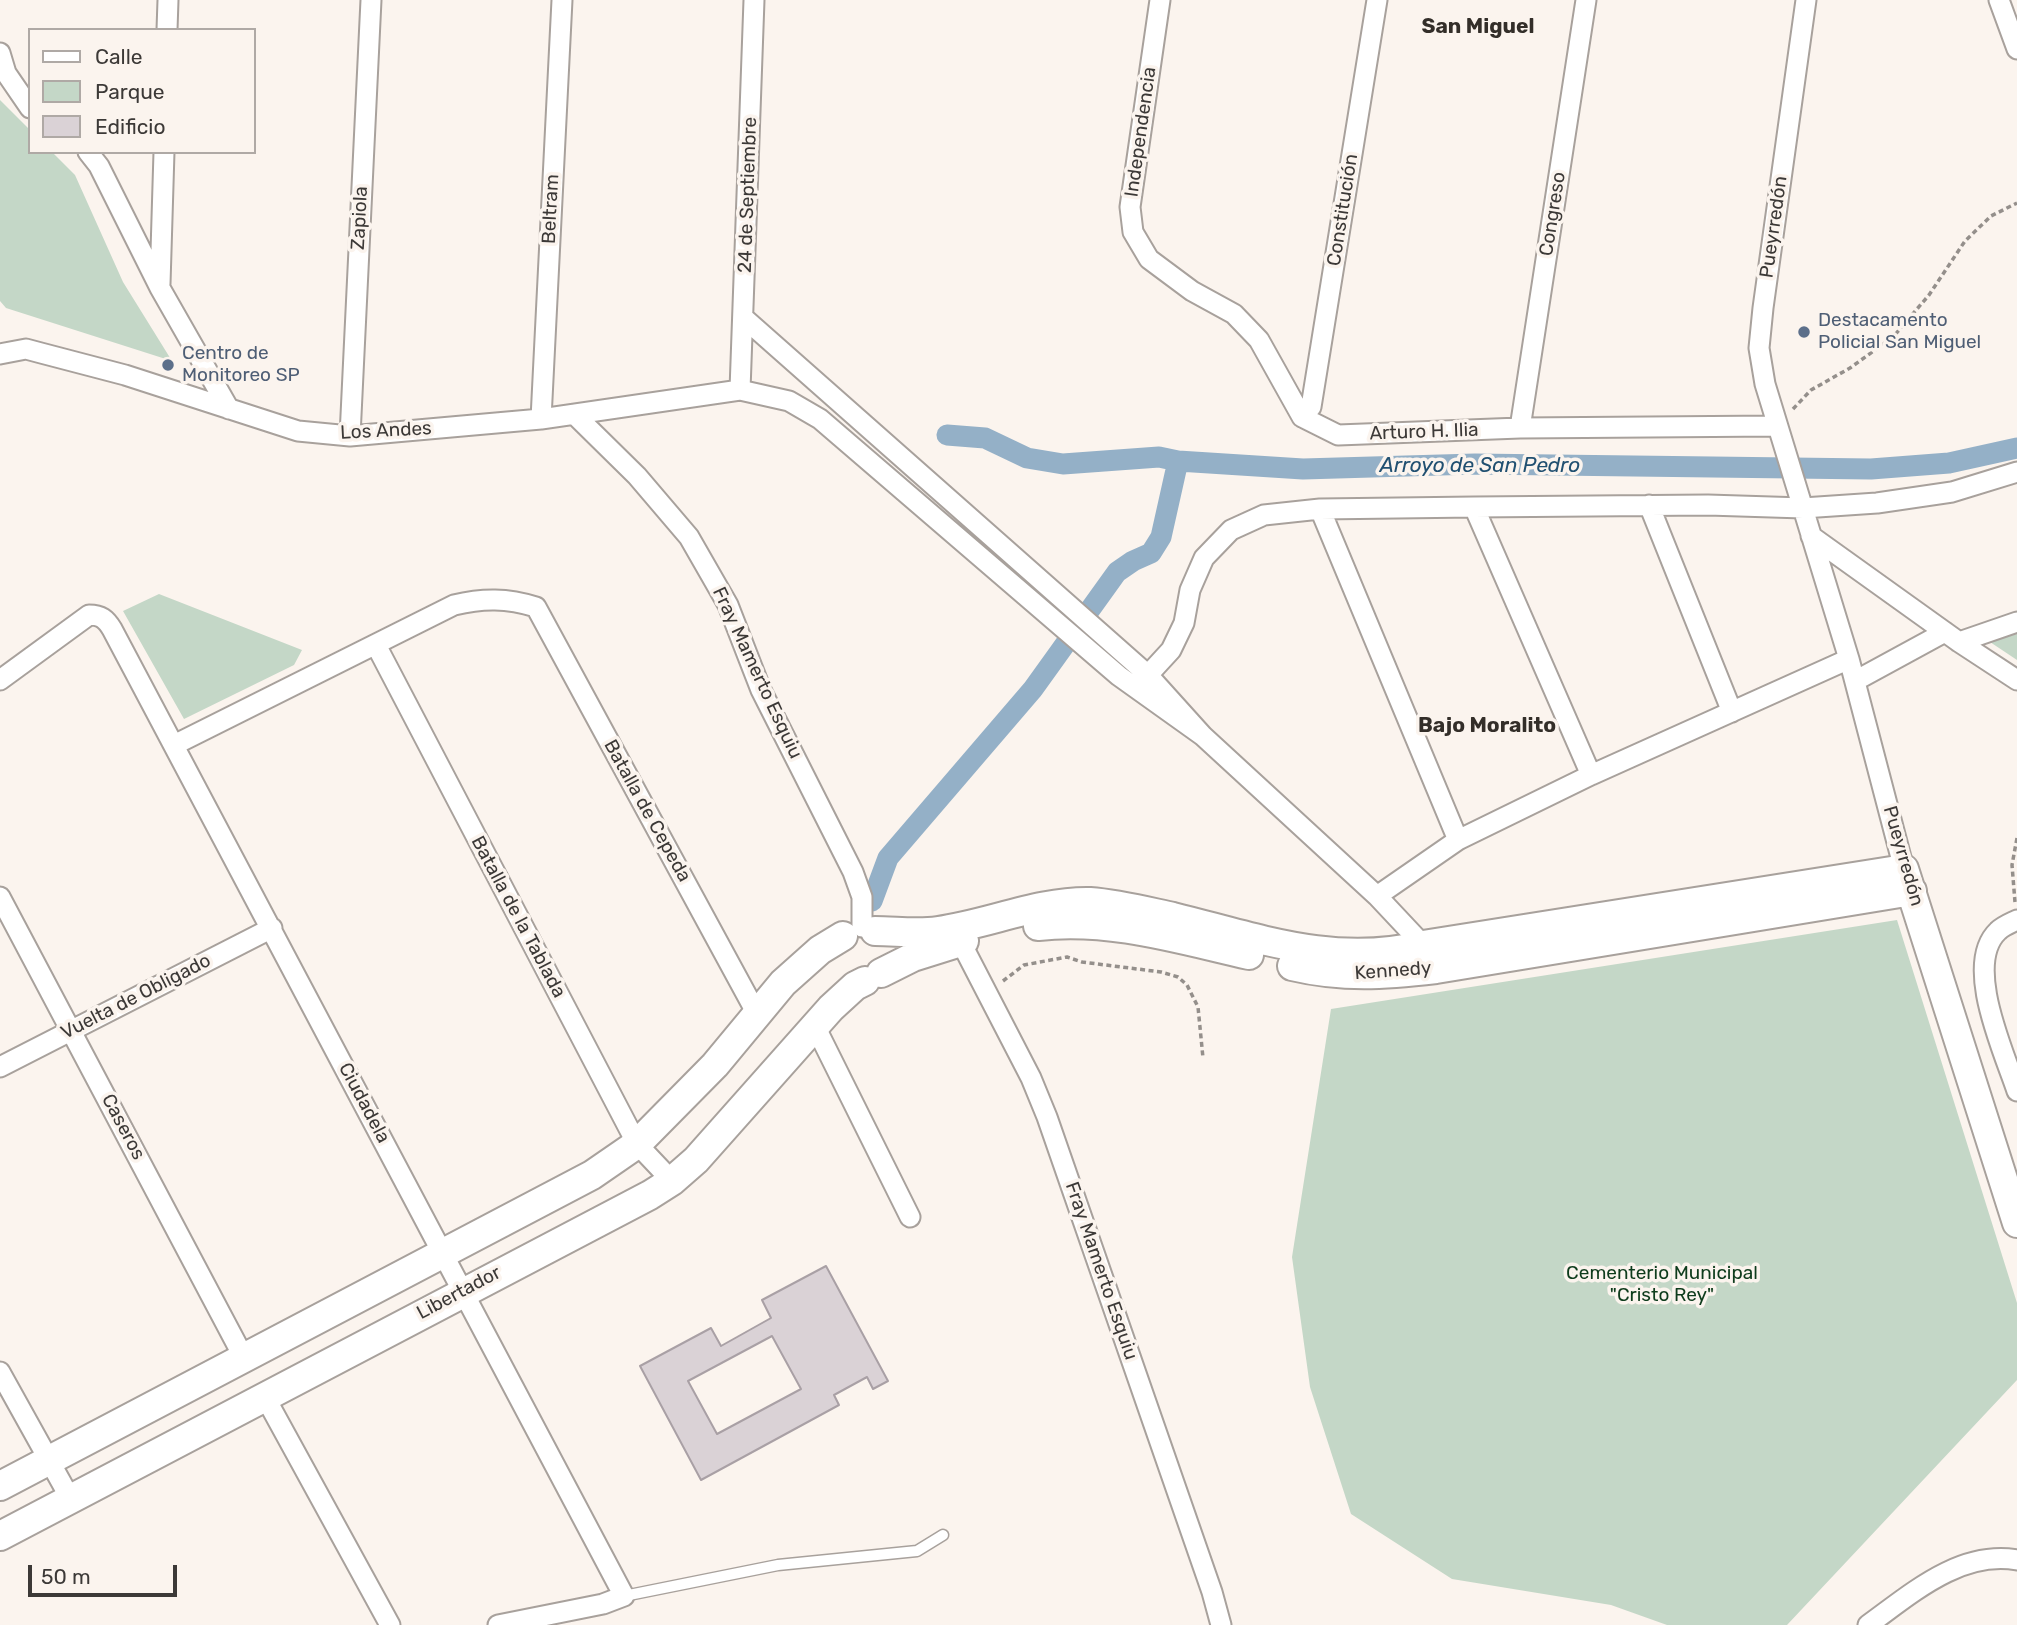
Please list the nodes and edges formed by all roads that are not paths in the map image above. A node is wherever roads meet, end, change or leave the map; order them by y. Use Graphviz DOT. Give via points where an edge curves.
graph roads {
  1 [pos="168,0"];
  2 [pos="371,0"];
  3 [pos="562,0"];
  4 [pos="754,0"];
  5 [pos="1160,0"];
  6 [pos="1377,0"];
  7 [pos="1586,0"];
  8 [pos="1806,0"];
  9 [pos="2006,5"];
  10 [pos="167,28"];
  11 [pos="2017,49"];
  12 [pos="0,53"];
  13 [pos="28,105"];
  14 [pos="90,154"];
  15 [pos="164,154"];
  16 [pos="160,288"];
  17 [pos="744,318"];
  18 [pos="4,347"];
  19 [pos="740,390"];
  20 [pos="229,409"];
  21 [pos="575,414"];
  22 [pos="1302,417"];
  23 [pos="541,418"];
  24 [pos="1776,426"];
  25 [pos="1520,428"];
  26 [pos="350,436"];
  27 [pos="2017,472"];
  28 [pos="1648,505"];
  29 [pos="1474,506"];
  30 [pos="1803,508"];
  31 [pos="1320,509"];
  32 [pos="1811,536"];
  33 [pos="2017,622"];
  34 [pos="1952,637"];
  35 [pos="376,645"];
  36 [pos="1849,659"];
  37 [pos="1148,675"];
  38 [pos="0,680"];
  39 [pos="2017,680"];
  40 [pos="1855,681"];
  41 [pos="1732,712"];
  42 [pos="1203,736"];
  43 [pos="174,745"];
  44 [pos="1591,775"];
  45 [pos="1458,840"];
  46 [pos="1908,880"];
  47 [pos="1377,895"];
  48 [pos="0,897"];
  49 [pos="2017,920"];
  50 [pos="272,928"];
  51 [pos="860,931"];
  52 [pos="957,935"];
  53 [pos="1430,957"];
  54 [pos="873,977"];
  55 [pos="757,1014"];
  56 [pos="814,1026"];
  57 [pos="71,1029"];
  58 [pos="0,1067"];
  59 [pos="2017,1091"];
  60 [pos="637,1144"];
  61 [pos="672,1181"];
  62 [pos="910,1217"];
  63 [pos="2017,1223"];
  64 [pos="443,1253"];
  65 [pos="464,1291"];
  66 [pos="244,1358"];
  67 [pos="0,1372"];
  68 [pos="265,1397"];
  69 [pos="48,1461"];
  70 [pos="0,1486"];
  71 [pos="70,1499"];
  72 [pos="943,1535"];
  73 [pos="0,1536"];
  74 [pos="2017,1560"];
  75 [pos="624,1596"];
  76 [pos="390,1625"];
  77 [pos="498,1625"];
  78 [pos="1221,1625"];
  79 [pos="1868,1625"];
  1 -- 10 [label="street"];
  2 -- 26 [label="street, Zapiola"];
  3 -- 23 [label="street, Beltram"];
  4 -- 17 [label="street, 24 de Septiembre"];
  5 -- 22 [label="street, Independencia" via="1130,207 1133,232 1149,260 1234,314 1259,340"];
  6 -- 22 [label="street, Constitución" via="1311,407"];
  7 -- 25 [label="street, Congreso"];
  8 -- 24 [label="street, Pueyrredón" via="1759,348"];
  9 -- 11 [label="street"];
  12 -- 13 [label="street" via="6,73"];
  14 -- 16 [label="street"];
  15 -- 16 [label="street"];
  16 -- 20 [label="street"];
  17 -- 19 [label="street, 24 de Septiembre"];
  17 -- 37 [label="street"];
  18 -- 20 [label="street, Los Andes" via="125,375"];
  19 -- 21 [label="street, Los Andes"];
  19 -- 42 [label="street" via="789,401 820,419 1119,676"];
  20 -- 26 [label="street, Los Andes" via="298,431"];
  21 -- 23 [label="street, Los Andes"];
  21 -- 51 [label="street, Fray Mamerto Esquiu" via="689,537 728,605 761,690 853,872 862,897"];
  22 -- 25 [label="street, Arturo H. Ilia" via="1338,435"];
  23 -- 26 [label="street, Los Andes"];
  24 -- 25 [label="street, Arturo H. Ilia"];
  24 -- 30 [label="street, Pueyrredón"];
  27 -- 30 [label="street" via="1952,492"];
  28 -- 29 [label="street"];
  28 -- 30 [label="street"];
  28 -- 41 [label="street"];
  29 -- 31 [label="street"];
  29 -- 44 [label="street"];
  30 -- 32 [label="street, Pueyrredón"];
  31 -- 37 [label="street" via="1264,516 1231,530 1204,558 1190,590 1184,623 1171,650"];
  31 -- 45 [label="street"];
  32 -- 34 [label="street"];
  32 -- 36 [label="street, Pueyrredón"];
  33 -- 34 [label="street"];
  34 -- 39 [label="street"];
  34 -- 40 [label="street"];
  35 -- 43 [label="street"];
  35 -- 55 [label="street, Batalla de Cepeda" via="454,605 478,599 511,600 536,607"];
  35 -- 60 [label="street, Batalla de la Tablada"];
  36 -- 40 [label="street, Pueyrredón"];
  36 -- 41 [label="street"];
  37 -- 42 [label="street"];
  38 -- 43 [label="street, Ciudadela" via="80,620 98,615 112,629"];
  40 -- 46 [label="street, Pueyrredón"];
  41 -- 44 [label="street"];
  42 -- 47 [label="street"];
  43 -- 50 [label="street, Ciudadela"];
  44 -- 45 [label="street"];
  45 -- 47 [label="street"];
  46 -- 53 [label="street, Kennedy"];
  46 -- 63 [label="street, Pueyrredón"];
  47 -- 53 [label="street"];
  48 -- 57 [label="street, Caseros"];
  49 -- 59 [label="street" via="1998,931 1987,949 1983,970 1985,991"];
  50 -- 57 [label="street, Vuelta de Obligado"];
  50 -- 64 [label="street, Ciudadela"];
  51 -- 52 [label="street, Kennedy"];
  51 -- 54 [label="street" via="885,940 888,948 886,966"];
  51 -- 54 [label="street" via="836,947 837,964 848,977"];
  51 -- 55 [label="street" via="802,965"];
  52 -- 53 [label="street, Kennedy" via="1038,908 1088,902 1127,906 1331,953 1401,950"];
  52 -- 54 [label="street, Kennedy"];
  52 -- 78 [label="street, Fray Mamerto Esquiu" via="1047,1117"];
  54 -- 56 [label="street, Libertador" via="855,986"];
  55 -- 60 [label="street" via="715,1065"];
  56 -- 61 [label="street, Libertador" via="719,1136"];
  56 -- 62 [label="street"];
  57 -- 58 [label="street, Vuelta de Obligado"];
  57 -- 66 [label="street, Caseros"];
  60 -- 61 [label="street, Batalla de la Tablada"];
  60 -- 64 [label="street" via="592,1175"];
  61 -- 65 [label="street, Libertador"];
  64 -- 65 [label="street, Ciudadela"];
  64 -- 66 [label="street"];
  65 -- 68 [label="street, Libertador"];
  65 -- 75 [label="street, Ciudadela"];
  66 -- 69 [label="street"];
  67 -- 69 [label="street"];
  68 -- 71 [label="street, Libertador"];
  68 -- 76 [label="street"];
  69 -- 70 [label="street"];
  69 -- 71 [label="street"];
  71 -- 73 [label="street, Libertador"];
  72 -- 75 [label="lane" via="917,1551 778,1566"];
  74 -- 79 [label="street" via="1970,1562 1943,1573"];
  75 -- 77 [label="street"];
}
